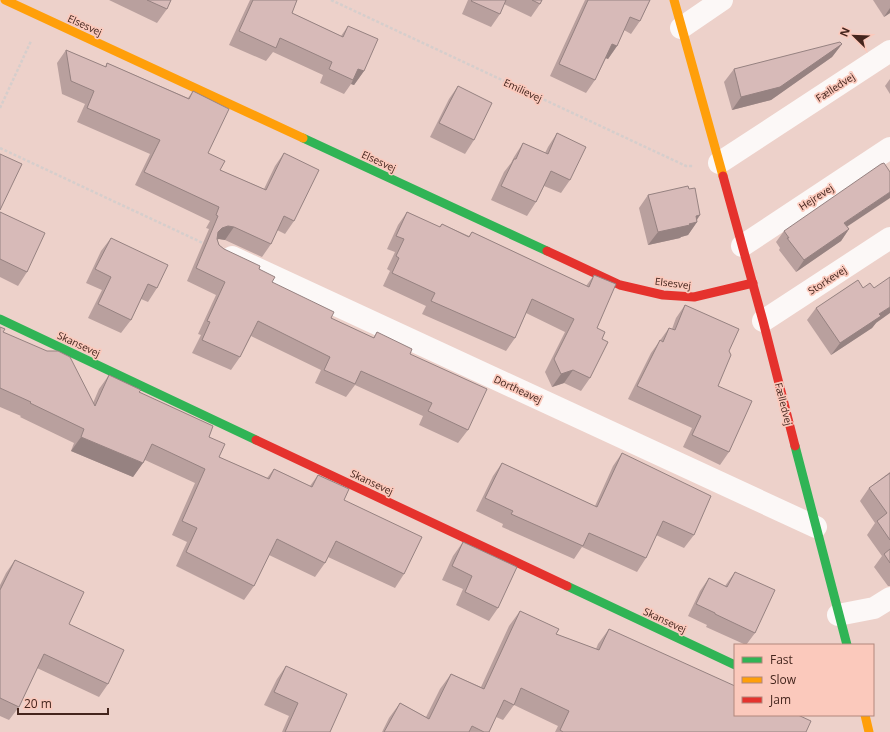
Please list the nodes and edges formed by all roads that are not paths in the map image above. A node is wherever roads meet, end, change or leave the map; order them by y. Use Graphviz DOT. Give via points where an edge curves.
graph roads {
  1 [pos="5,0"];
  2 [pos="674,0"];
  3 [pos="722,0"];
  4 [pos="681,28"];
  5 [pos="890,51"];
  6 [pos="890,148"];
  7 [pos="719,163"];
  8 [pos="890,238"];
  9 [pos="742,246"];
  10 [pos="220,251"];
  11 [pos="753,283"];
  12 [pos="0,319"];
  13 [pos="763,321"];
  14 [pos="816,527"];
  15 [pos="890,598"];
  16 [pos="838,615"];
  17 [pos="847,644"];
  18 [pos="734,665"];
  19 [pos="865,716"];
  20 [pos="869,732"];
  1 -- 11 [label="street, Elsesvej" via="620,285 663,295 694,297"];
  2 -- 4 [label="street, Fælledvej"];
  3 -- 4 [label="street"];
  4 -- 7 [label="street, Fælledvej"];
  5 -- 7 [label="street, Fælledvej"];
  6 -- 9 [label="street, Hejrevej"];
  7 -- 9 [label="street, Fælledvej"];
  8 -- 13 [label="street, Storkevej"];
  9 -- 11 [label="street, Fælledvej"];
  10 -- 14 [label="street, Dortheavej"];
  11 -- 13 [label="street, Fælledvej"];
  12 -- 18 [label="street, Skansevej"];
  13 -- 14 [label="street, Fælledvej"];
  14 -- 16 [label="street, Fælledvej"];
  15 -- 16 [label="street" via="874,608"];
  16 -- 17 [label="street, Fælledvej"];
  19 -- 20 [label="street"];
}
